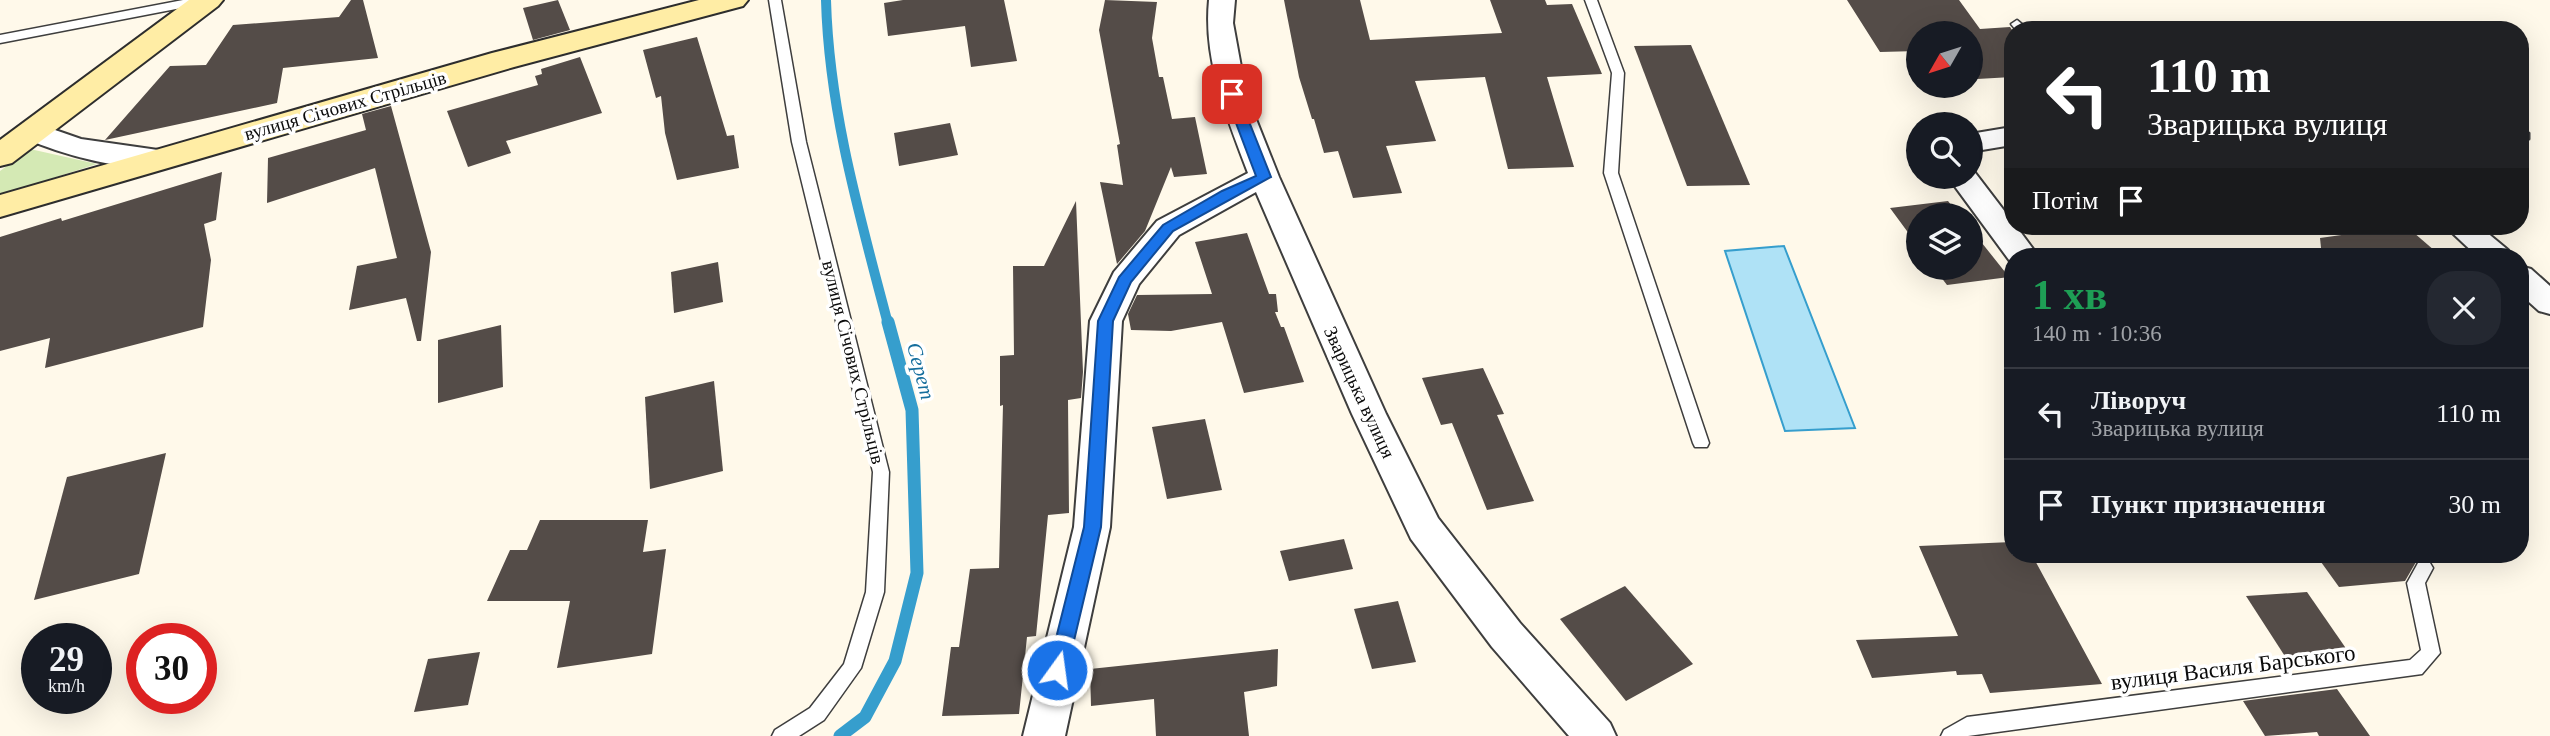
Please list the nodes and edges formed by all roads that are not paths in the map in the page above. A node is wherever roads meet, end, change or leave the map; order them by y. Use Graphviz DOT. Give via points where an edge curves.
graph roads {
  1 [pos="202,0"];
  2 [pos="208,0"];
  3 [pos="733,0"];
  4 [pos="775,0"];
  5 [pos="1222,0"];
  6 [pos="1591,0"];
  7 [pos="0,39"];
  8 [pos="32,131"];
  9 [pos="2004,137"];
  10 [pos="1983,141"];
  11 [pos="0,156"];
  12 [pos="158,159"];
  13 [pos="1264,177"];
  14 [pos="1972,189"];
  15 [pos="0,206"];
  16 [pos="2004,231"];
  17 [pos="2471,235"];
  18 [pos="2486,248"];
  19 [pos="2529,285"];
  20 [pos="2550,303"];
  21 [pos="1701,443"];
  22 [pos="2424,568"];
  23 [pos="782,736"];
  24 [pos="1044,736"];
  25 [pos="1595,736"];
  26 [pos="1951,736"];
  1 -- 7 [label="lane"];
  2 -- 8 [label="street"];
  3 -- 12 [label="street, вулиця Січових Стрільців"];
  4 -- 23 [label="lane, вулиця Січових Стрільців" via="799,142 881,472 875,592 852,668 817,714"];
  5 -- 13 [label="street, Зварицька вулиця" via="1220,23 1232,94"];
  6 -- 21 [label="lane" via="1618,73 1611,173"];
  8 -- 11 [label="street"];
  8 -- 12 [label="street" via="58,144 100,154"];
  9 -- 10 [label="street"];
  12 -- 15 [label="street, вулиця Січових Стрільців"];
  13 -- 24 [label="street" via="1168,228 1125,280 1106,321 1092,527"];
  13 -- 25 [label="street, Зварицька вулиця" via="1424,528 1506,635"];
  14 -- 16 [label="street"];
  17 -- 18 [label="street"];
  19 -- 20 [label="street"];
  22 -- 26 [label="lane, вулиця Василя Барського" via="2416,583 2431,653 2415,668 1967,726"];
}
